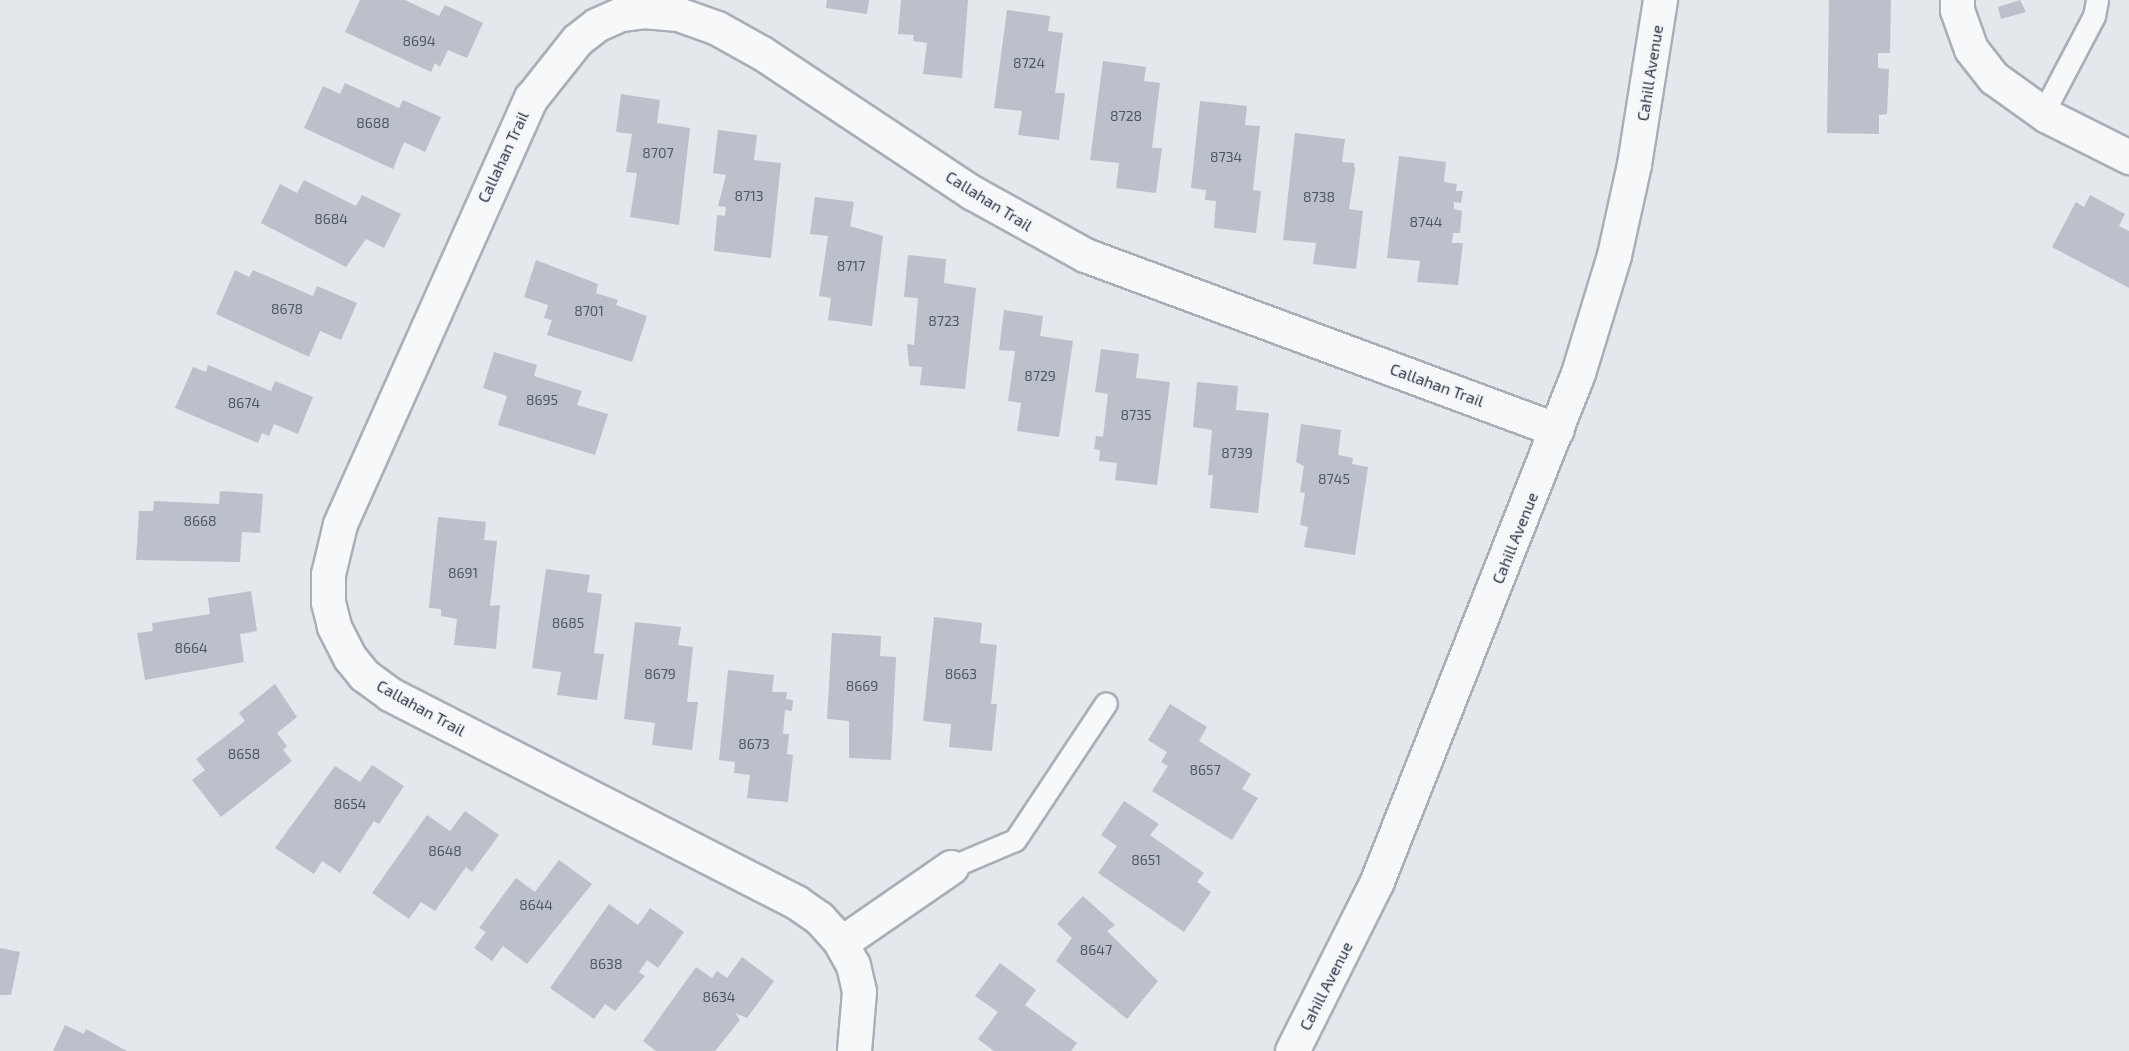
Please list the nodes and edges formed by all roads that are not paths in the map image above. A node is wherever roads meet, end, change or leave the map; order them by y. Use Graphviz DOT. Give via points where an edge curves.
graph roads {
  1 [pos="1660,0"];
  2 [pos="1957,0"];
  3 [pos="2097,0"];
  4 [pos="2043,113"];
  5 [pos="2129,157"];
  6 [pos="1557,430"];
  7 [pos="1106,703"];
  8 [pos="951,867"];
  9 [pos="841,944"];
  10 [pos="854,1051"];
  11 [pos="1292,1051"];
  1 -- 6 [label="street, Cahill Avenue" via="1646,103 1614,255"];
  2 -- 4 [label="street" via="1971,49 1994,78"];
  3 -- 4 [label="lane" via="2094,16"];
  4 -- 5 [label="street"];
  6 -- 9 [label="street, Callahan Trail" via="1085,255 1025,225 762,53 717,28 678,14 644,11 621,14 596,25 546,75 497,167 340,524 328,574 328,602 350,658 364,675 390,694 796,902 819,918"];
  6 -- 11 [label="street, Cahill Avenue" via="1377,881"];
  7 -- 8 [label="lane" via="1015,840"];
  8 -- 9 [label="street"];
  9 -- 10 [label="street, Callahan Trail" via="853,965 859,991"];
}
